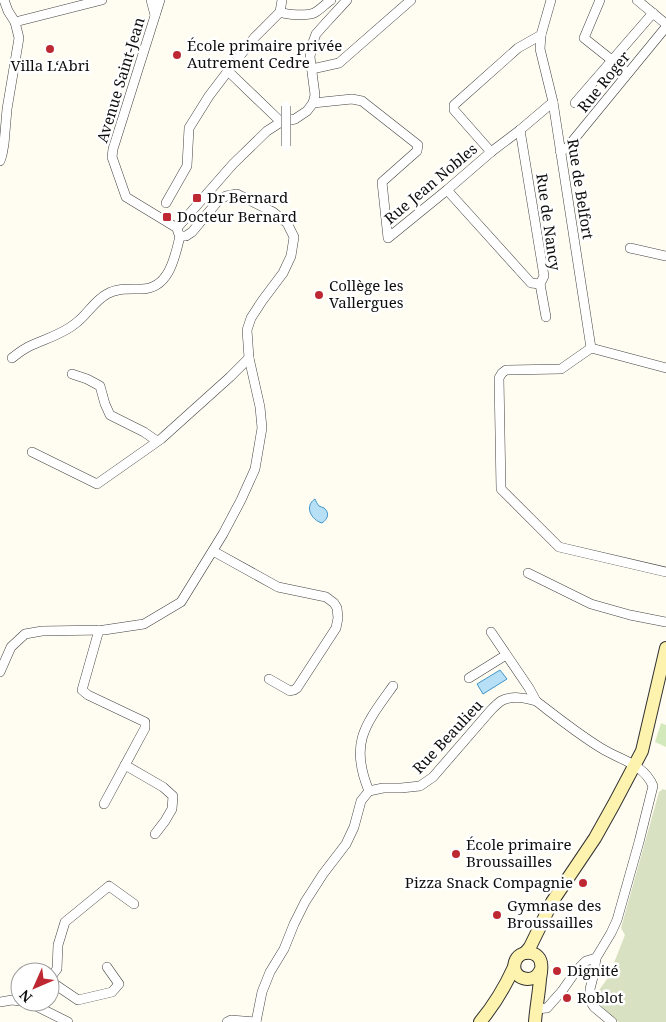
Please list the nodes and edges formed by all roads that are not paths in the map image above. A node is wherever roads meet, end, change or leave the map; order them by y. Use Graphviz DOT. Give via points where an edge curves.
graph roads {
  1 [pos="4,0"];
  2 [pos="102,0"];
  3 [pos="151,0"];
  4 [pos="160,0"];
  5 [pos="282,0"];
  6 [pos="330,0"];
  7 [pos="347,0"];
  8 [pos="411,0"];
  9 [pos="552,0"];
  10 [pos="600,0"];
  11 [pos="637,0"];
  12 [pos="280,12"];
  13 [pos="653,12"];
  14 [pos="155,16"];
  15 [pos="15,22"];
  16 [pos="666,25"];
  17 [pos="541,35"];
  18 [pos="612,60"];
  19 [pos="312,69"];
  20 [pos="228,71"];
  21 [pos="628,73"];
  22 [pos="553,102"];
  23 [pos="313,103"];
  24 [pos="575,103"];
  25 [pos="286,106"];
  26 [pos="281,122"];
  27 [pos="520,130"];
  28 [pos="286,146"];
  29 [pos="560,151"];
  30 [pos="491,152"];
  31 [pos="0,161"];
  32 [pos="447,190"];
  33 [pos="166,203"];
  34 [pos="179,232"];
  35 [pos="630,248"];
  36 [pos="666,256"];
  37 [pos="540,284"];
  38 [pos="546,317"];
  39 [pos="591,348"];
  40 [pos="12,358"];
  41 [pos="248,358"];
  42 [pos="666,368"];
  43 [pos="72,374"];
  44 [pos="157,442"];
  45 [pos="32,452"];
  46 [pos="213,551"];
  47 [pos="666,572"];
  48 [pos="528,573"];
  49 [pos="666,622"];
  50 [pos="99,630"];
  51 [pos="491,632"];
  52 [pos="666,648"];
  53 [pos="506,654"];
  54 [pos="0,672"];
  55 [pos="470,678"];
  56 [pos="269,679"];
  57 [pos="392,686"];
  58 [pos="536,700"];
  59 [pos="125,765"];
  60 [pos="634,765"];
  61 [pos="369,791"];
  62 [pos="104,804"];
  63 [pos="156,834"];
  64 [pos="134,904"];
  65 [pos="544,918"];
  66 [pos="525,953"];
  67 [pos="596,958"];
  68 [pos="57,962"];
  69 [pos="541,965"];
  70 [pos="107,968"];
  71 [pos="522,975"];
  72 [pos="60,986"];
  73 [pos="536,1011"];
  74 [pos="48,1012"];
  75 [pos="608,1020"];
  76 [pos="68,1022"];
  77 [pos="227,1022"];
  78 [pos="256,1022"];
  79 [pos="480,1022"];
  1 -- 15 [label="street"];
  2 -- 15 [label="street"];
  3 -- 14 [label="street"];
  4 -- 14 [label="street, Avenue Saint-Jean"];
  5 -- 12 [label="street"];
  6 -- 12 [label="street" via="311,14"];
  7 -- 19 [label="street" via="316,34 310,57"];
  8 -- 19 [label="street" via="339,63"];
  9 -- 17 [label="street"];
  10 -- 18 [label="street" via="584,38"];
  11 -- 13 [label="street, Rue Roger"];
  12 -- 20 [label="street"];
  13 -- 16 [label="street, Rue Roger"];
  13 -- 18 [label="street"];
  14 -- 34 [label="street, Avenue Saint-Jean" via="112,157 127,198 164,219"];
  15 -- 31 [label="street" via="19,38"];
  16 -- 21 [label="street, Rue Roger"];
  17 -- 22 [label="street, Rue de Belfort" via="540,49"];
  17 -- 30 [label="street" via="518,48 454,105 454,110"];
  18 -- 21 [label="street"];
  18 -- 24 [label="street"];
  19 -- 23 [label="street"];
  20 -- 26 [label="street"];
  20 -- 33 [label="street" via="189,128 187,166"];
  21 -- 29 [label="street, Rue Roger" via="566,149"];
  22 -- 27 [label="street, Rue Jean Nobles"];
  22 -- 29 [label="street, Rue de Belfort"];
  23 -- 26 [label="street" via="295,119"];
  23 -- 32 [label="street, Rue Jean Nobles" via="362,101 418,145 417,151 382,182 388,238"];
  25 -- 28 [label="street, bridge"];
  26 -- 34 [label="street" via="267,130 233,164"];
  27 -- 30 [label="street, Rue Jean Nobles"];
  27 -- 37 [label="street, Rue de Nancy" via="544,276"];
  29 -- 39 [label="street, Rue de Belfort"];
  30 -- 32 [label="street, Rue Jean Nobles"];
  32 -- 37 [label="street" via="531,283"];
  34 -- 40 [label="street" via="174,261 167,276 157,285 146,289 123,289 101,297 77,323"];
  34 -- 41 [label="street" via="186,236 218,202 237,194 288,223 294,237 291,256 251,318 247,330"];
  35 -- 36 [label="street"];
  37 -- 38 [label="street, Rue de Nancy"];
  39 -- 42 [label="street"];
  39 -- 47 [label="street" via="561,369 506,370 502,373 499,378 501,489 559,547"];
  41 -- 44 [label="street"];
  41 -- 46 [label="street" via="260,407 261,436 255,469"];
  43 -- 44 [label="street" via="100,386 110,415"];
  44 -- 45 [label="street" via="97,484"];
  46 -- 50 [label="street" via="181,602 144,624"];
  46 -- 56 [label="street" via="278,587 326,597 337,608 336,628 297,688 290,691"];
  48 -- 49 [label="street" via="592,604"];
  50 -- 54 [label="street" via="42,630 25,634 11,647"];
  50 -- 59 [label="street" via="82,690 145,722 145,728"];
  51 -- 53 [label="street"];
  52 -- 60 [label="street" via="642,751"];
  53 -- 55 [label="street"];
  53 -- 58 [label="street"];
  57 -- 61 [label="street" via="365,728 359,750"];
  58 -- 60 [label="street" via="602,749"];
  58 -- 61 [label="street, Rue Beaulieu" via="516,697 502,701 433,777 420,786"];
  59 -- 62 [label="street"];
  59 -- 63 [label="street" via="173,796 172,808"];
  60 -- 65 [label="street" via="595,838"];
  60 -- 67 [label="street" via="650,779 652,794 617,920"];
  61 -- 78 [label="street" via="361,801 346,844 305,902 270,972"];
  64 -- 68 [label="street" via="109,886 65,922 58,945"];
  65 -- 66 [label="street"];
  65 -- 69 [label="street"];
  66 -- 69 [label="street" via="534,954"];
  66 -- 71 [label="street" via="516,960"];
  67 -- 73 [label="street" via="586,961 576,971 547,1008"];
  67 -- 75 [label="street" via="590,1001"];
  69 -- 71 [label="street" via="537,976"];
  69 -- 73 [label="street"];
  70 -- 72 [label="street" via="119,984 112,992 78,1000"];
  71 -- 73 [label="street" via="535,989"];
  71 -- 79 [label="street" via="505,987"];
  74 -- 76 [label="street"];
  77 -- 78 [label="street"];
}
